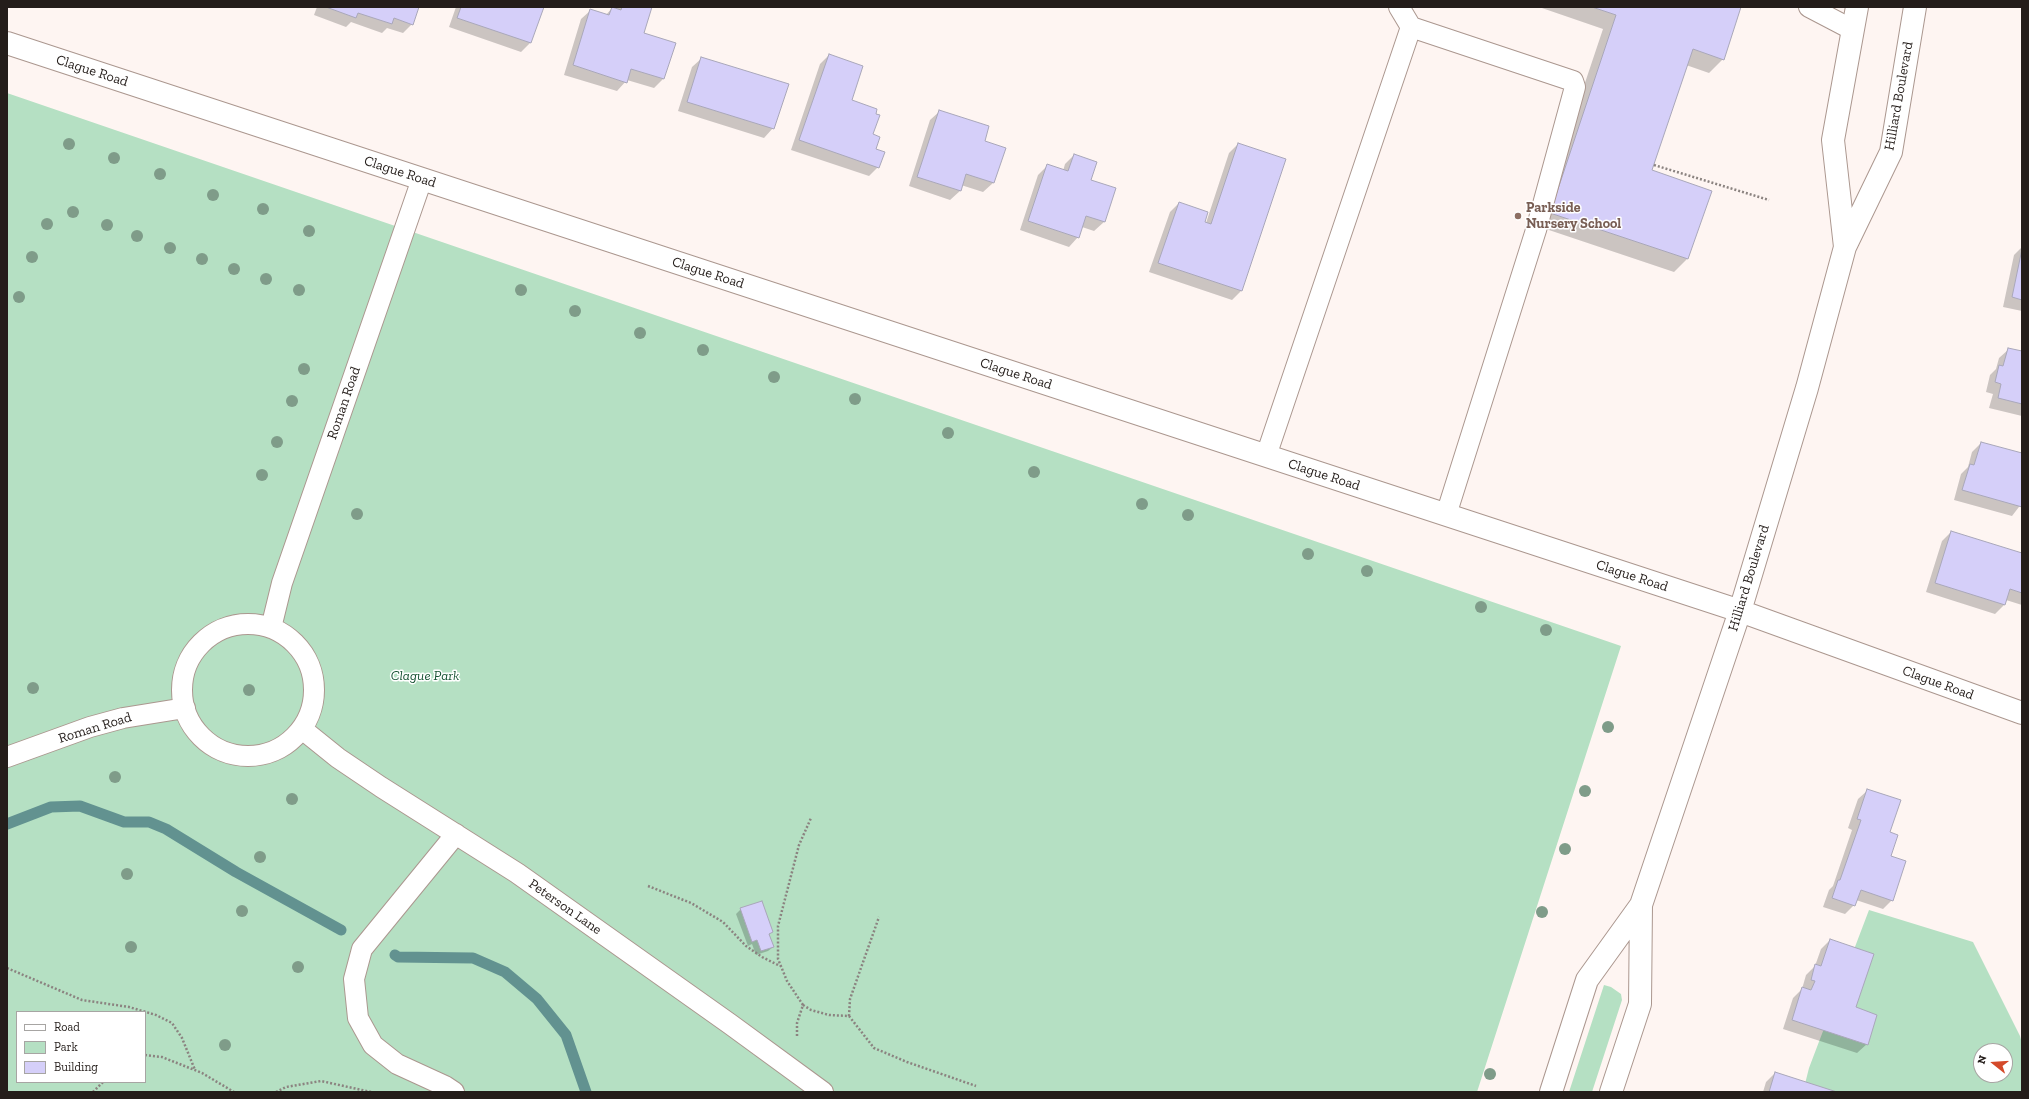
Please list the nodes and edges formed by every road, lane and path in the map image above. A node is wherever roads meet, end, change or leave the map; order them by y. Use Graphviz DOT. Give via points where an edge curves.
graph roads {
  1 [pos="1398,7"];
  2 [pos="1809,7"];
  3 [pos="1857,7"];
  4 [pos="1914,7"];
  5 [pos="1411,27"];
  6 [pos="1853,30"];
  7 [pos="7,43"];
  8 [pos="1654,165"];
  9 [pos="422,179"];
  10 [pos="1769,200"];
  11 [pos="1845,247"];
  12 [pos="1266,456"];
  13 [pos="1446,515"];
  14 [pos="1740,611"];
  15 [pos="271,628"];
  16 [pos="185,708"];
  17 [pos="2022,713"];
  18 [pos="302,729"];
  19 [pos="7,757"];
  20 [pos="812,818"];
  21 [pos="456,834"];
  22 [pos="648,886"];
  23 [pos="1641,905"];
  24 [pos="879,917"];
  25 [pos="780,966"];
  26 [pos="7,968"];
  27 [pos="803,1005"];
  28 [pos="142,1011"];
  29 [pos="146,1012"];
  30 [pos="849,1016"];
  31 [pos="798,1041"];
  32 [pos="146,1055"];
  33 [pos="195,1070"];
  34 [pos="102,1083"];
  35 [pos="976,1086"];
  36 [pos="93,1092"];
  37 [pos="234,1092"];
  38 [pos="276,1092"];
  39 [pos="371,1092"];
  40 [pos="454,1092"];
  41 [pos="823,1092"];
  42 [pos="1550,1092"];
  43 [pos="1611,1092"];
  1 -- 5 [label="lane"];
  2 -- 6 [label="lane"];
  3 -- 6 [label="main road, Hilliard Boulevard"];
  4 -- 11 [label="main road, Hilliard Boulevard" via="1891,152"];
  5 -- 12 [label="lane"];
  5 -- 13 [label="lane" via="1574,81 1575,87 1536,230"];
  6 -- 11 [label="main road, Hilliard Boulevard" via="1833,140"];
  7 -- 9 [label="main road, Clague Road"];
  8 -- 10 [label="path"];
  9 -- 12 [label="main road, Clague Road"];
  9 -- 15 [label="lane, Roman Road" via="285,575"];
  11 -- 14 [label="main road, Hilliard Boulevard" via="1807,388"];
  12 -- 13 [label="main road, Clague Road"];
  13 -- 14 [label="main road, Clague Road"];
  14 -- 17 [label="main road, Clague Road"];
  14 -- 23 [label="main road, Hilliard Boulevard"];
  15 -- 16 [label="lane" via="254,624 235,625 217,631 202,642 190,658 184,675 182,695"];
  15 -- 18 [label="lane" via="289,638 301,650 310,665 314,681 314,698 310,714"];
  16 -- 18 [label="lane" via="195,730 209,743 225,752 242,756 259,755 275,750 290,742"];
  16 -- 19 [label="lane, Roman Road" via="123,718 90,727"];
  18 -- 21 [label="lane, Peterson Lane" via="381,787"];
  20 -- 25 [label="path" via="799,845 778,926"];
  21 -- 40 [label="lane" via="362,949 354,979 358,1018 373,1045 396,1064"];
  21 -- 41 [label="lane, Peterson Lane" via="517,873"];
  22 -- 25 [label="path" via="691,903 724,922 746,946"];
  23 -- 42 [label="main road, Hilliard Boulevard" via="1587,980"];
  23 -- 43 [label="main road, Hilliard Boulevard" via="1640,1004"];
  24 -- 30 [label="path" via="850,998"];
  25 -- 27 [label="path" via="787,982"];
  26 -- 28 [label="path" via="82,1000"];
  27 -- 30 [label="path" via="829,1016"];
  27 -- 31 [label="path" via="797,1022"];
  29 -- 33 [label="path" via="172,1023 182,1038"];
  30 -- 35 [label="path" via="874,1048"];
  32 -- 33 [label="path" via="162,1057"];
  33 -- 37 [label="path"];
  34 -- 36 [label="path"];
  38 -- 39 [label="path" via="286,1087 321,1081"];
}
